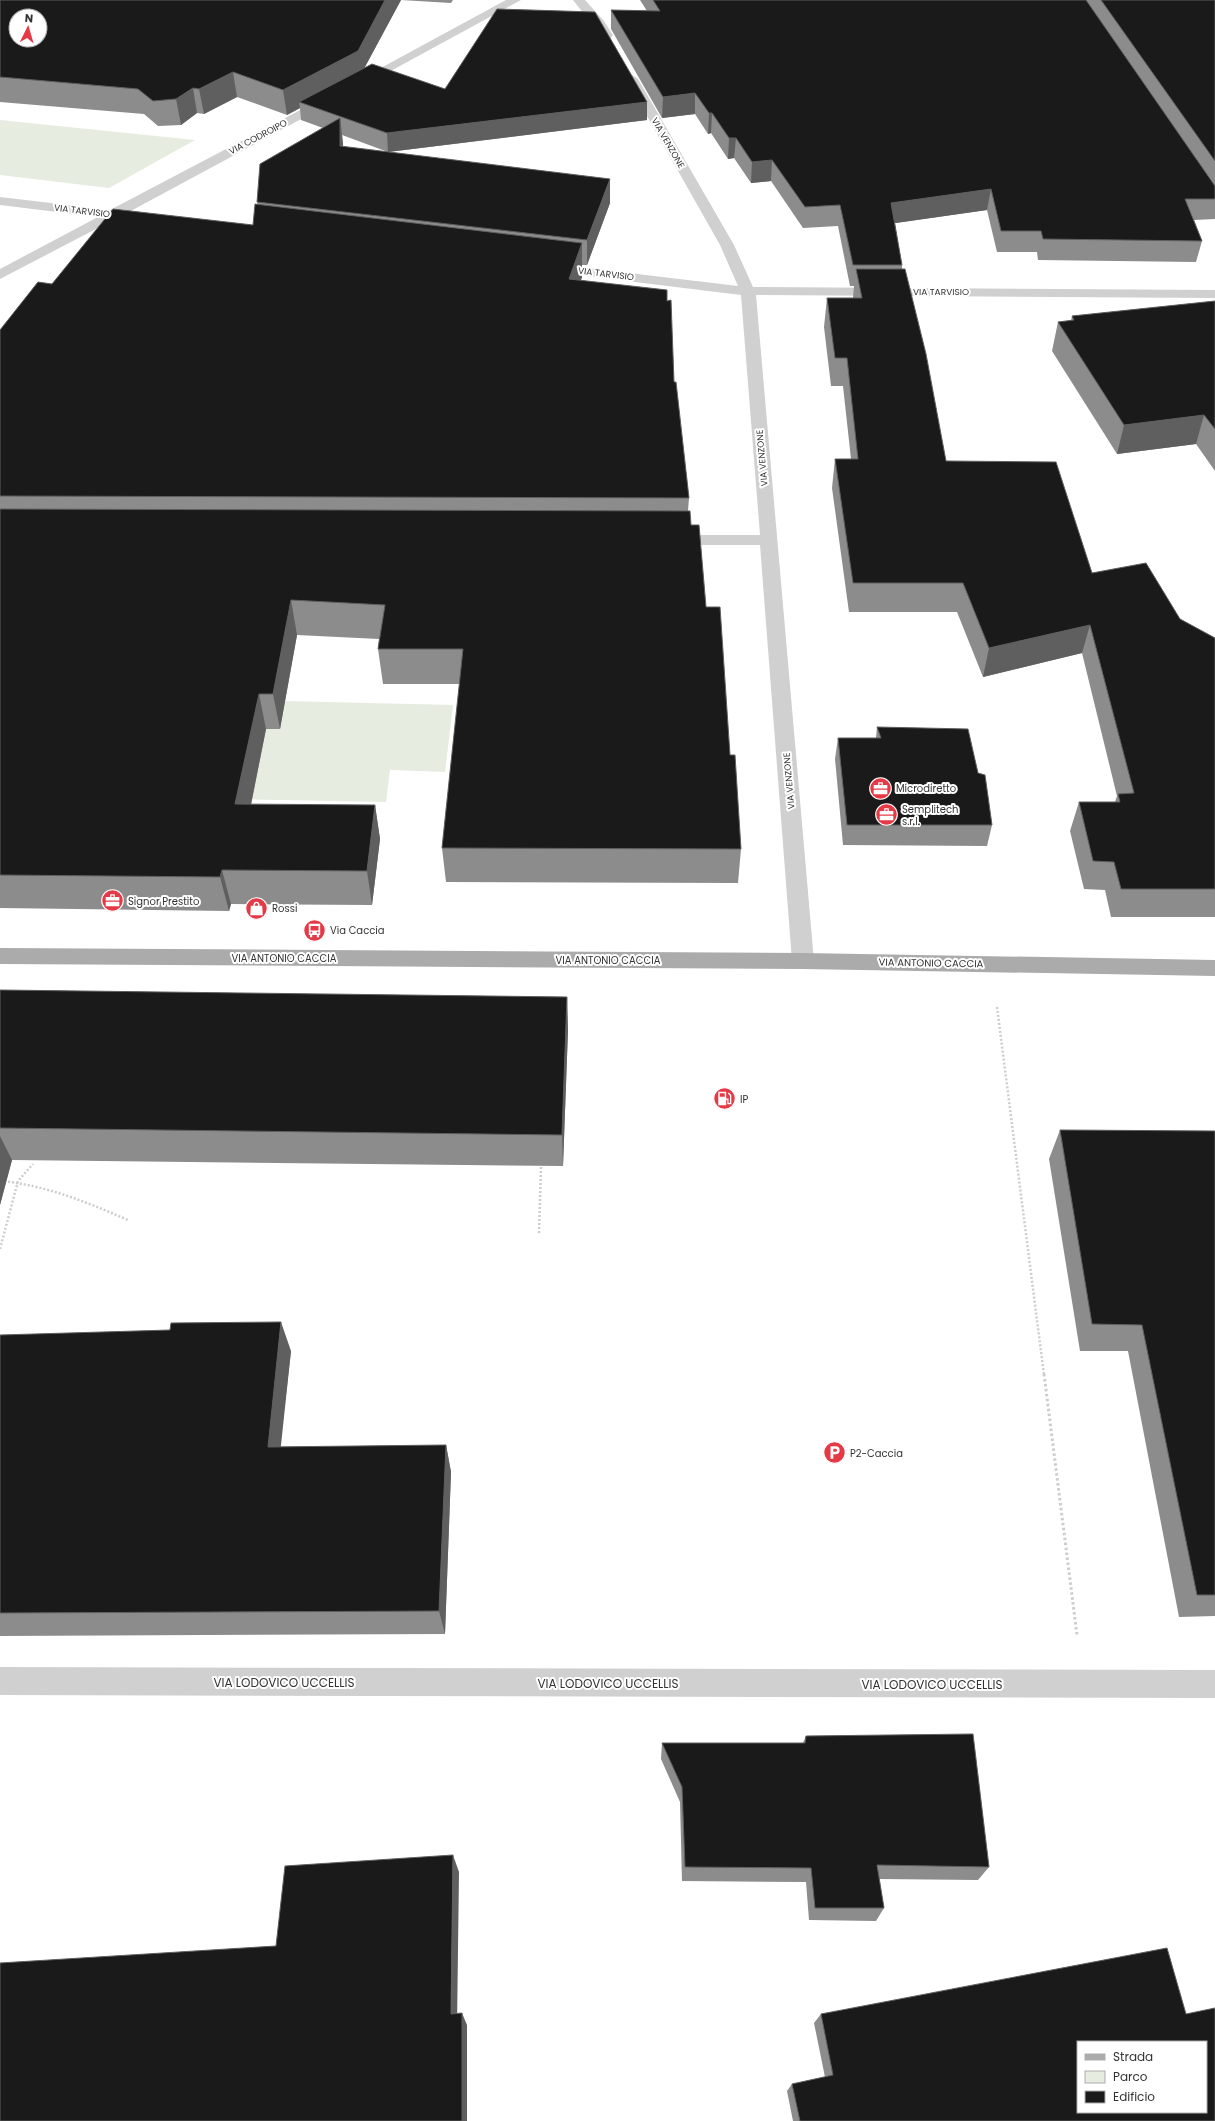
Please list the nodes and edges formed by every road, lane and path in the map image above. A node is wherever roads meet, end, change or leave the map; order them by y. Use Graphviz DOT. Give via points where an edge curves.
graph roads {
  1 [pos="515,0"];
  2 [pos="579,0"];
  3 [pos="0,202"];
  4 [pos="112,215"];
  5 [pos="151,220"];
  6 [pos="536,266"];
  7 [pos="0,275"];
  8 [pos="748,291"];
  9 [pos="1215,294"];
  10 [pos="658,540"];
  11 [pos="769,540"];
  12 [pos="0,956"];
  13 [pos="803,961"];
  14 [pos="1215,968"];
  15 [pos="997,1004"];
  16 [pos="33,1164"];
  17 [pos="541,1167"];
  18 [pos="0,1181"];
  19 [pos="18,1181"];
  20 [pos="128,1220"];
  21 [pos="539,1233"];
  22 [pos="0,1249"];
  23 [pos="0,1681"];
  24 [pos="1215,1684"];
  25 [pos="1084,1685"];
  1 -- 4 [label="street, VIA CODROIPO"];
  2 -- 8 [label="street, VIA VENZONE" via="600,24 620,58 727,245"];
  3 -- 4 [label="street, VIA TARVISIO"];
  4 -- 5 [label="street, VIA TARVISIO"];
  4 -- 7 [label="street, VIA CODROIPO"];
  6 -- 8 [label="street, VIA TARVISIO"];
  8 -- 9 [label="street, VIA TARVISIO"];
  8 -- 11 [label="street, VIA VENZONE"];
  10 -- 11 [label="street"];
  11 -- 13 [label="street, VIA VENZONE"];
  12 -- 13 [label="main road, VIA ANTONIO CACCIA"];
  13 -- 14 [label="main road, VIA ANTONIO CACCIA"];
  15 -- 25 [label="path"];
  16 -- 19 [label="path"];
  17 -- 21 [label="path"];
  18 -- 19 [label="path"];
  19 -- 20 [label="path" via="63,1194"];
  19 -- 22 [label="path"];
  23 -- 25 [label="street, VIA LODOVICO UCCELLIS"];
  24 -- 25 [label="street, VIA LODOVICO UCCELLIS"];
}
